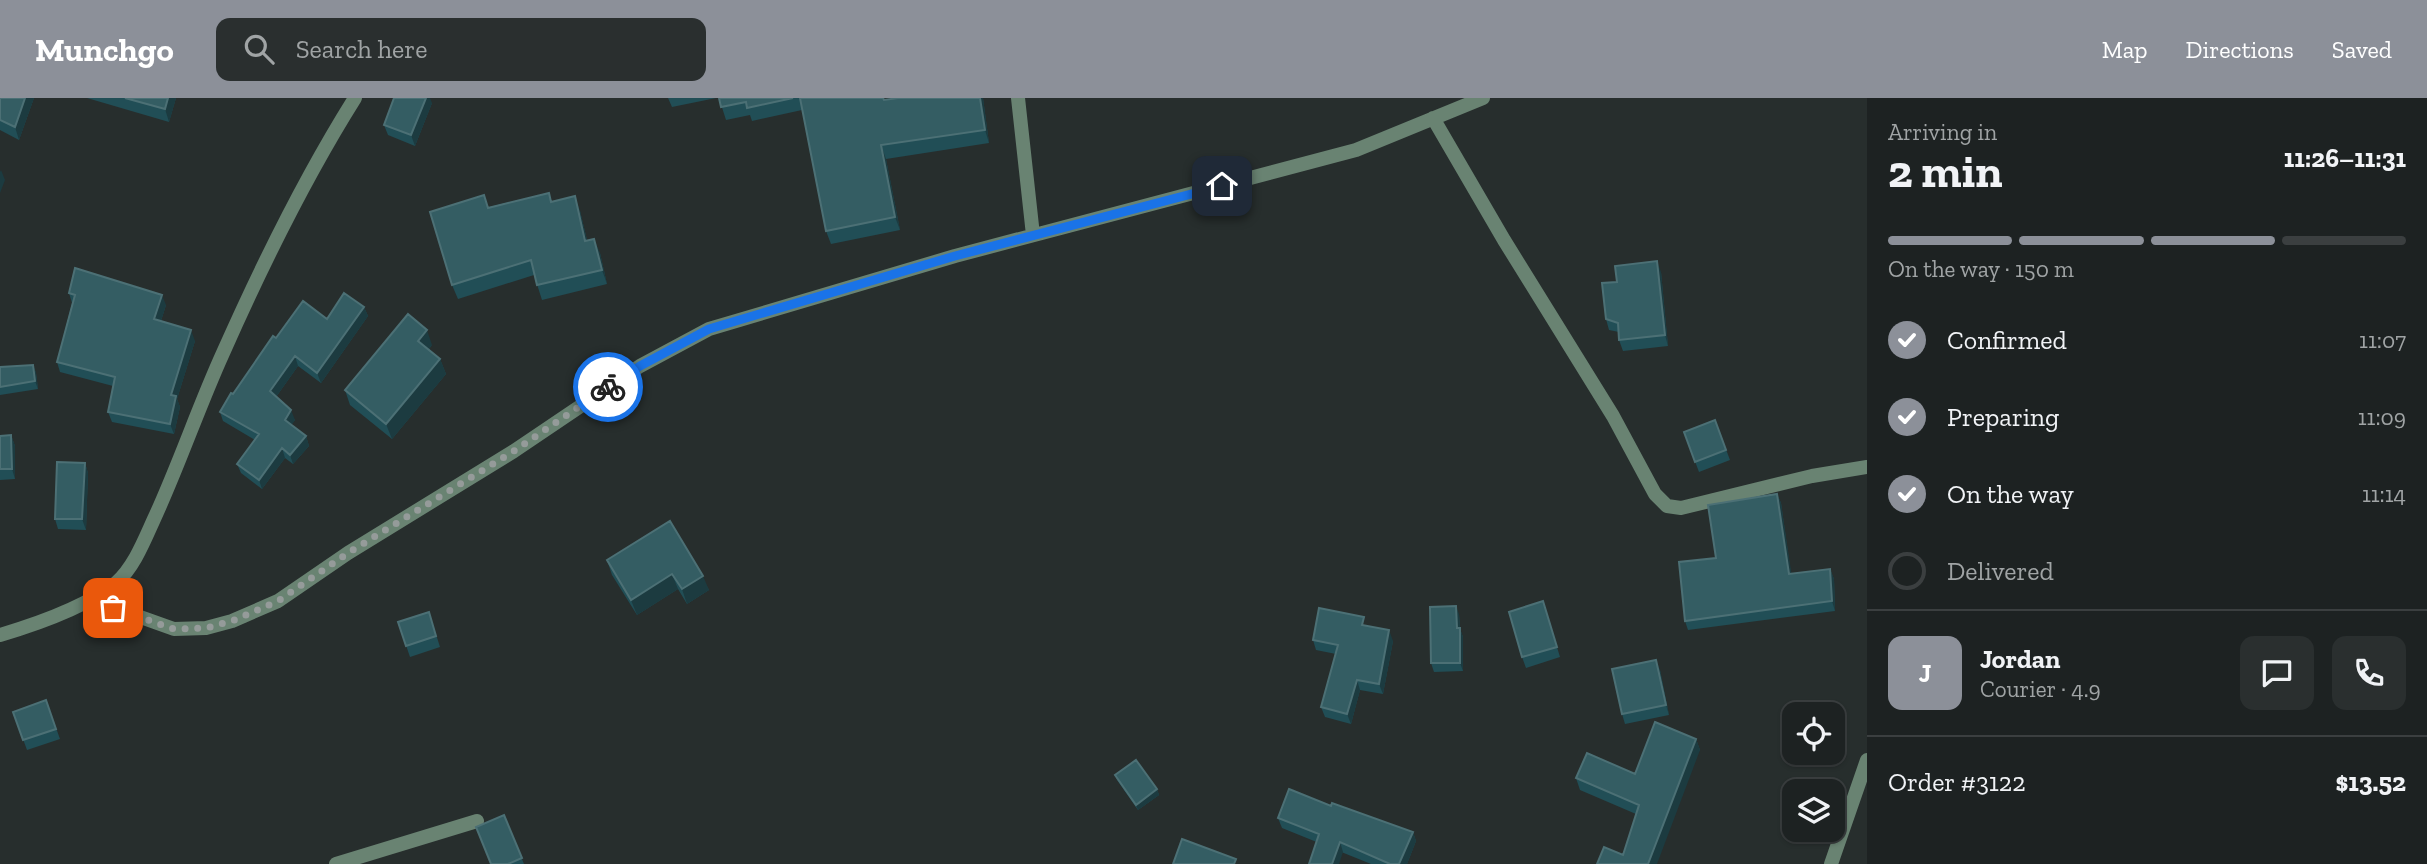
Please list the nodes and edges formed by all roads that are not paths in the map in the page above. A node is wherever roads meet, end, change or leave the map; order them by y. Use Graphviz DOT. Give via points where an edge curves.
graph roads {
  1 [pos="355,98"];
  2 [pos="1018,98"];
  3 [pos="1483,98"];
  4 [pos="1433,118"];
  5 [pos="1033,235"];
  6 [pos="1867,467"];
  7 [pos="90,599"];
  8 [pos="0,635"];
  9 [pos="1867,760"];
  10 [pos="477,821"];
  11 [pos="336,864"];
  12 [pos="1831,864"];
  1 -- 7 [label="street" via="275,241 138,553 117,582"];
  2 -- 5 [label="street"];
  3 -- 4 [label="street"];
  4 -- 5 [label="street" via="1356,150"];
  4 -- 6 [label="street" via="1613,415 1654,494 1667,506 1681,508"];
  5 -- 7 [label="street" via="709,329 640,366 278,601 232,621 174,629"];
  7 -- 8 [label="street"];
  9 -- 12 [label="street"];
  10 -- 11 [label="street"];
}
